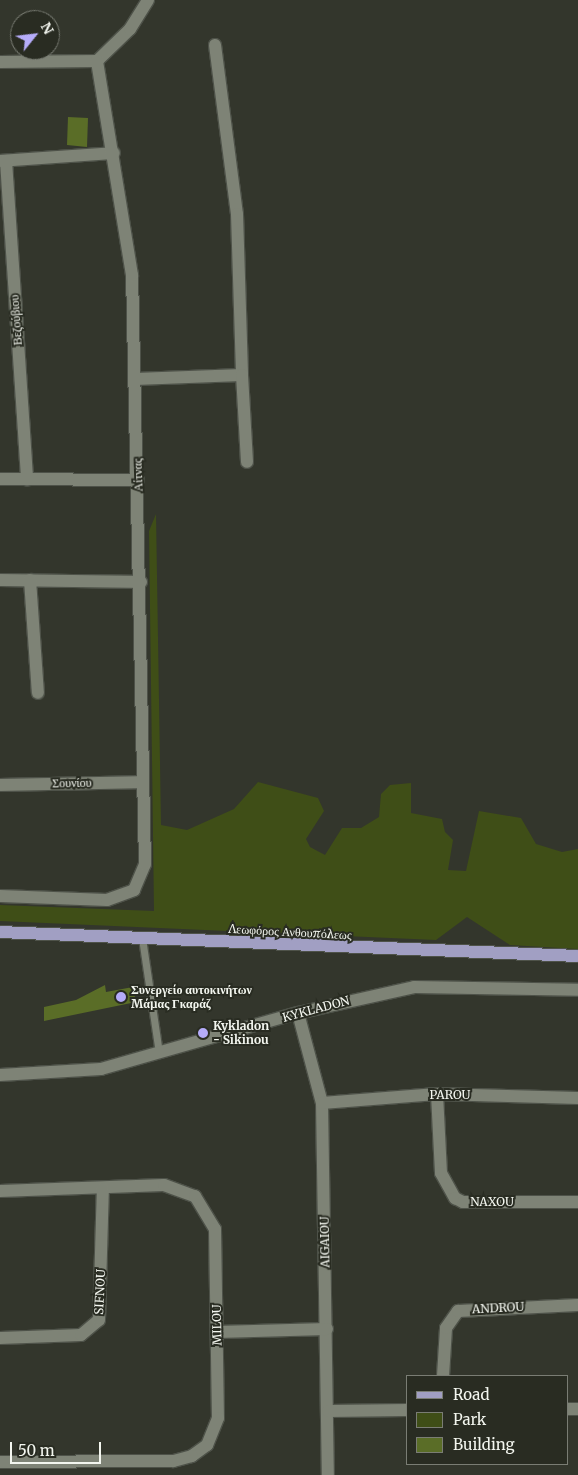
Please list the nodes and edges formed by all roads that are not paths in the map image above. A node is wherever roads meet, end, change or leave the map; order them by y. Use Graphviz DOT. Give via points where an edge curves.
graph roads {
  1 [pos="148,0"];
  2 [pos="215,45"];
  3 [pos="0,62"];
  4 [pos="97,62"];
  5 [pos="114,153"];
  6 [pos="3,161"];
  7 [pos="242,374"];
  8 [pos="135,379"];
  9 [pos="247,462"];
  10 [pos="0,479"];
  11 [pos="27,479"];
  12 [pos="138,480"];
  13 [pos="0,580"];
  14 [pos="30,580"];
  15 [pos="141,582"];
  16 [pos="38,693"];
  17 [pos="143,782"];
  18 [pos="0,785"];
  19 [pos="0,896"];
  20 [pos="0,932"];
  21 [pos="142,938"];
  22 [pos="578,956"];
  23 [pos="578,990"];
  24 [pos="298,1013"];
  25 [pos="160,1054"];
  26 [pos="0,1075"];
  27 [pos="437,1094"];
  28 [pos="578,1098"];
  29 [pos="322,1103"];
  30 [pos="104,1189"];
  31 [pos="0,1191"];
  32 [pos="578,1202"];
  33 [pos="578,1305"];
  34 [pos="327,1330"];
  35 [pos="217,1332"];
  36 [pos="0,1338"];
  37 [pos="443,1375"];
  38 [pos="406,1410"];
  39 [pos="328,1411"];
  40 [pos="0,1462"];
  41 [pos="328,1475"];
  1 -- 4 [label="street" via="130,29"];
  2 -- 7 [label="street" via="237,214"];
  3 -- 4 [label="street"];
  4 -- 5 [label="street, Αίτνας"];
  5 -- 6 [label="street"];
  5 -- 8 [label="street, Αίτνας" via="132,275"];
  6 -- 11 [label="street, Βεζούβιου"];
  7 -- 8 [label="street"];
  7 -- 9 [label="street"];
  8 -- 12 [label="street, Αίτνας"];
  10 -- 11 [label="street"];
  11 -- 12 [label="street"];
  12 -- 15 [label="street, Αίτνας"];
  13 -- 14 [label="street"];
  14 -- 15 [label="street"];
  14 -- 16 [label="street"];
  15 -- 17 [label="street, Αίτνας"];
  17 -- 18 [label="street, Σουνίου"];
  17 -- 19 [label="street, Αίτνας" via="145,864 134,890 107,900"];
  20 -- 21 [label="main road, Λεωφόρος Ανθουπόλεως"];
  21 -- 22 [label="main road, Λεωφόρος Ανθουπόλεως"];
  21 -- 25 [label="lane"];
  23 -- 24 [label="street, KYKLADON" via="414,987"];
  24 -- 25 [label="street, KYKLADON"];
  24 -- 29 [label="street, AIGAIOU"];
  25 -- 26 [label="street, KYKLADON" via="60,1074"];
  27 -- 28 [label="street, PAROU"];
  27 -- 29 [label="street, PAROU"];
  27 -- 32 [label="street, NAXOU" via="440,1174 455,1198 463,1202"];
  29 -- 34 [label="street, AIGAIOU"];
  30 -- 31 [label="street, MILOU"];
  30 -- 35 [label="street, MILOU" via="183,1188 207,1210 215,1229"];
  30 -- 36 [label="street, SIFNOU" via="99,1320 81,1335"];
  33 -- 37 [label="street, ANDROU" via="458,1311 446,1328"];
  34 -- 35 [label="street"];
  34 -- 39 [label="street, AIGAIOU"];
  35 -- 40 [label="street, MILOU" via="218,1418 207,1445 192,1456 173,1461"];
  38 -- 39 [label="street"];
  39 -- 41 [label="street, AIGAIOU"];
}
